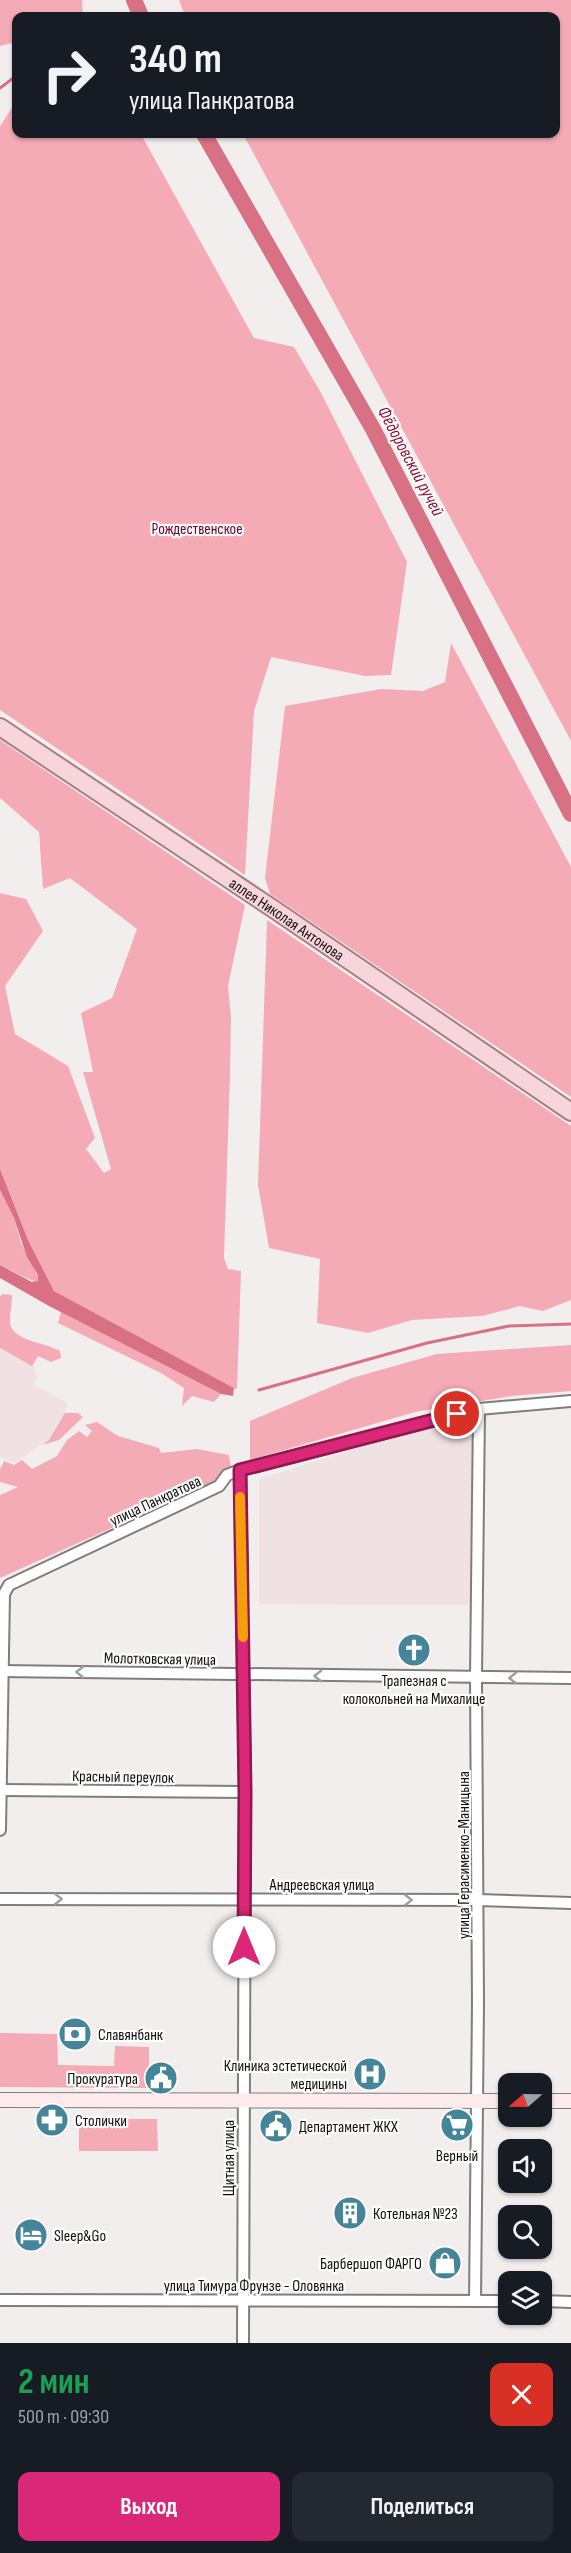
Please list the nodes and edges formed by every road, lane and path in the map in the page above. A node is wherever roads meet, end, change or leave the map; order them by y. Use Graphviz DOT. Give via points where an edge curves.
graph roads {
  1 [pos="0,727"];
  2 [pos="571,1112"];
  3 [pos="571,1401"];
  4 [pos="479,1408"];
  5 [pos="240,1470"];
  6 [pos="1,1671"];
  7 [pos="243,1675"];
  8 [pos="476,1678"];
  9 [pos="571,1678"];
  10 [pos="1,1790"];
  11 [pos="245,1792"];
  12 [pos="0,1830"];
  13 [pos="0,1899"];
  14 [pos="244,1899"];
  15 [pos="478,1900"];
  16 [pos="571,1903"];
  17 [pos="0,2100"];
  18 [pos="243,2100"];
  19 [pos="477,2100"];
  20 [pos="498,2100"];
  21 [pos="552,2101"];
  22 [pos="571,2101"];
  23 [pos="0,2300"];
  24 [pos="243,2300"];
  25 [pos="475,2301"];
  26 [pos="498,2301"];
  27 [pos="552,2301"];
  28 [pos="571,2302"];
  29 [pos="243,2343"];
  1 -- 2 [label="main road, аллея Николая Антонова"];
  3 -- 4 [label="street, улица Панкратова"];
  4 -- 5 [label="street, улица Панкратова"];
  4 -- 8 [label="street, улица Герасименко-Маницына"];
  5 -- 6 [label="street, улица Панкратова" via="227,1475 219,1486 9,1585 4,1594"];
  5 -- 7 [label="street, Щитная улица"];
  7 -- 6 [label="street, Молотковская улица, one-way"];
  6 -- 10 [label="street"];
  8 -- 7 [label="street, Молотковская улица, one-way"];
  7 -- 11 [label="street, Щитная улица"];
  9 -- 8 [label="street, Молотковская улица, one-way"];
  8 -- 15 [label="street, улица Герасименко-Маницына"];
  10 -- 11 [label="street, Красный переулок"];
  10 -- 12 [label="street"];
  11 -- 14 [label="street, Щитная улица"];
  13 -- 14 [label="street, Андреевская улица, one-way"];
  14 -- 15 [label="street, Андреевская улица, one-way"];
  14 -- 18 [label="street, Щитная улица"];
  15 -- 16 [label="street, Андреевская улица"];
  15 -- 19 [label="street, улица Герасименко-Маницына"];
  17 -- 18 [label="main road"];
  18 -- 19 [label="main road"];
  18 -- 24 [label="street, Щитная улица"];
  19 -- 20 [label="main road"];
  19 -- 25 [label="street, улица Герасименко-Маницына"];
  21 -- 22 [label="main road"];
  23 -- 24 [label="street, улица Тимура Фрунзе - Оловянка"];
  24 -- 25 [label="street, улица Тимура Фрунзе - Оловянка"];
  24 -- 29 [label="street, Щитная улица"];
  25 -- 26 [label="street, улица Тимура Фрунзе - Оловянка"];
  27 -- 28 [label="street"];
}
